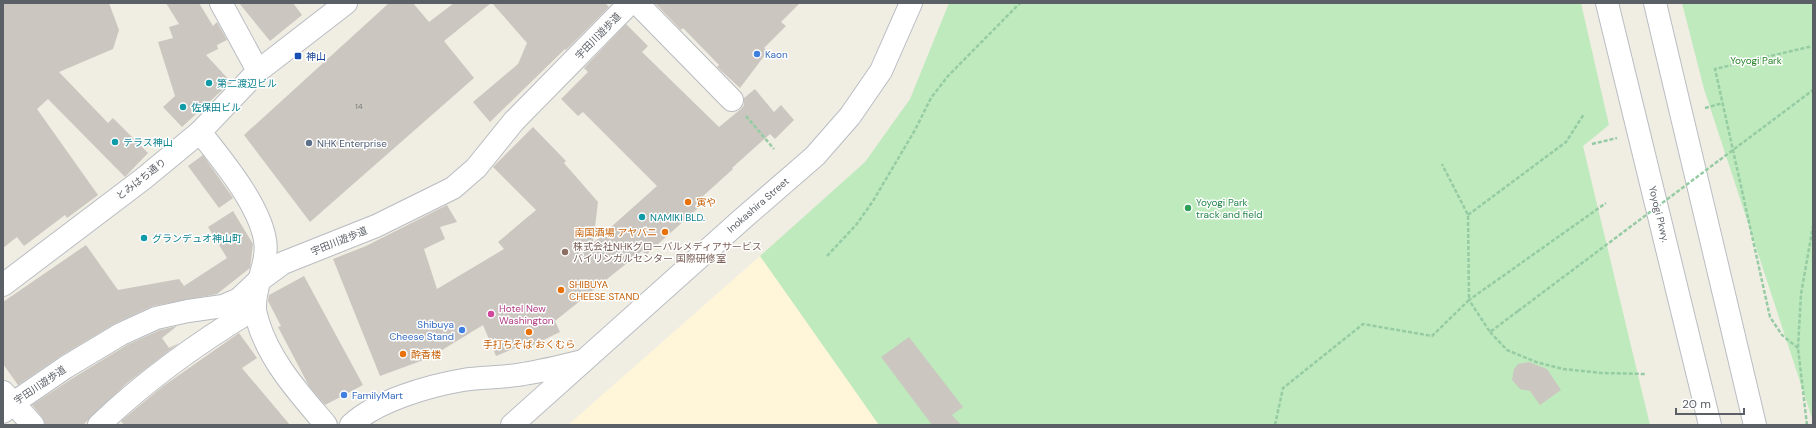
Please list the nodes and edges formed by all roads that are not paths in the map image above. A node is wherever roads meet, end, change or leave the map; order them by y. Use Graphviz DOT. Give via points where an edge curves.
graph roads {
  1 [pos="221,3"];
  2 [pos="346,3"];
  3 [pos="630,3"];
  4 [pos="637,3"];
  5 [pos="911,3"];
  6 [pos="1607,3"];
  7 [pos="1656,3"];
  8 [pos="258,71"];
  9 [pos="732,100"];
  10 [pos="200,132"];
  11 [pos="257,282"];
  12 [pos="3,285"];
  13 [pos="254,309"];
  14 [pos="583,361"];
  15 [pos="6,403"];
  16 [pos="33,425"];
  17 [pos="99,425"];
  18 [pos="326,425"];
  19 [pos="351,425"];
  20 [pos="512,425"];
  21 [pos="1710,425"];
  22 [pos="1755,425"];
  1 -- 8 [label="street"];
  2 -- 8 [label="street, とみはち通り"];
  3 -- 11 [label="street, 宇田川遊歩道" via="514,121 476,168 453,188 376,226 283,263"];
  4 -- 9 [label="street"];
  5 -- 14 [label="street, Inokashira Street" via="881,71 850,116 815,156"];
  6 -- 21 [label="street, Yoyogi Pkwy."];
  7 -- 22 [label="street"];
  8 -- 10 [label="street, とみはち通り"];
  10 -- 11 [label="street" via="227,167 257,214 265,239 266,254"];
  10 -- 12 [label="street, とみはち通り" via="143,179"];
  11 -- 13 [label="street"];
  11 -- 15 [label="street, 宇田川遊歩道" via="239,298 223,306 156,318 121,334"];
  13 -- 17 [label="street" via="214,333 158,374"];
  13 -- 18 [label="street" via="262,336 283,373"];
  14 -- 19 [label="street" via="523,374 463,380 437,386 384,403"];
  14 -- 20 [label="street, Inokashira Street"];
  15 -- 16 [label="street"];
}
